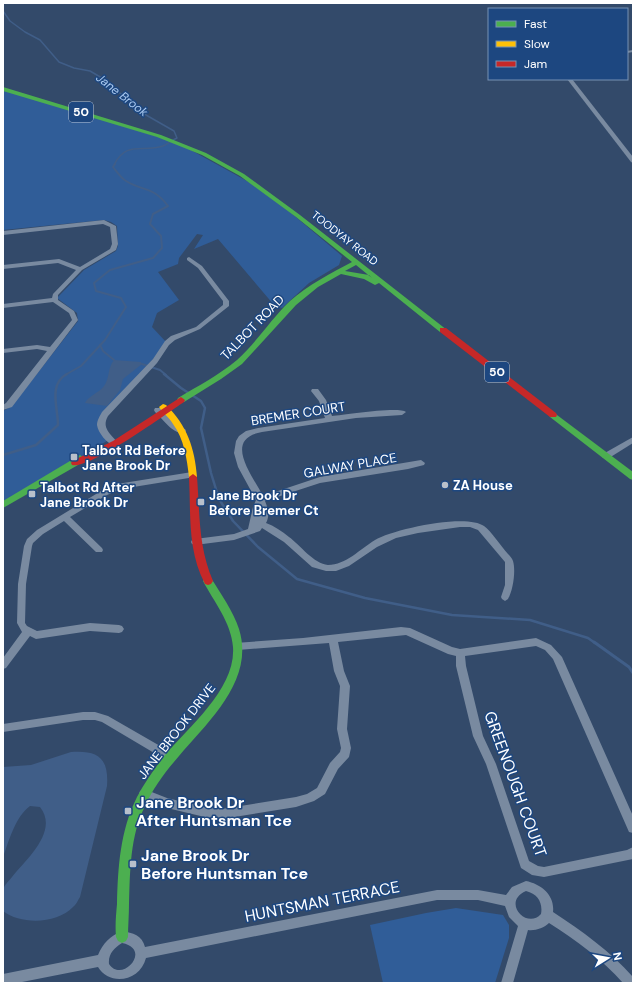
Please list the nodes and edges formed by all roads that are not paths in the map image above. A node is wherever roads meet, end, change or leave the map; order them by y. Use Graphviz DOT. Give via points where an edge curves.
graph roads {
  1 [pos="570,80"];
  2 [pos="3,89"];
  3 [pos="633,160"];
  4 [pos="3,233"];
  5 [pos="189,259"];
  6 [pos="359,264"];
  7 [pos="3,267"];
  8 [pos="80,269"];
  9 [pos="341,273"];
  10 [pos="54,300"];
  11 [pos="404,300"];
  12 [pos="3,306"];
  13 [pos="52,350"];
  14 [pos="3,351"];
  15 [pos="315,391"];
  16 [pos="3,408"];
  17 [pos="162,410"];
  18 [pos="402,412"];
  19 [pos="330,420"];
  20 [pos="633,440"];
  21 [pos="112,441"];
  22 [pos="606,456"];
  23 [pos="420,463"];
  24 [pos="192,475"];
  25 [pos="633,477"];
  26 [pos="260,499"];
  27 [pos="3,505"];
  28 [pos="66,517"];
  29 [pos="255,526"];
  30 [pos="194,542"];
  31 [pos="99,550"];
  32 [pos="505,597"];
  33 [pos="119,629"];
  34 [pos="28,632"];
  35 [pos="334,638"];
  36 [pos="238,646"];
  37 [pos="460,652"];
  38 [pos="3,665"];
  39 [pos="3,728"];
  40 [pos="170,757"];
  41 [pos="144,794"];
  42 [pos="633,828"];
  43 [pos="633,852"];
  44 [pos="510,901"];
  45 [pos="547,916"];
  46 [pos="524,924"];
  47 [pos="122,937"];
  48 [pos="142,953"];
  49 [pos="103,960"];
  50 [pos="3,980"];
  51 [pos="121,980"];
  52 [pos="508,983"];
  53 [pos="631,983"];
  1 -- 3 [label="street"];
  2 -- 6 [label="main road, TOODYAY ROAD / 50" via="159,136 204,154 242,175"];
  4 -- 8 [label="street" via="100,222 111,224 115,244 113,250"];
  5 -- 21 [label="street" via="200,267 226,301 226,306 198,328 170,340 150,366 102,418 102,432"];
  6 -- 9 [label="main road, TALBOT ROAD"];
  6 -- 11 [label="main road, TOODYAY ROAD / 50"];
  7 -- 8 [label="street" via="59,261"];
  8 -- 10 [label="street" via="55,295"];
  9 -- 11 [label="main road" via="366,277"];
  9 -- 17 [label="main road, TALBOT ROAD" via="315,286 294,302 230,370 184,397 174,400"];
  10 -- 12 [label="street"];
  10 -- 13 [label="street" via="75,317 74,323"];
  11 -- 22 [label="main road, TOODYAY ROAD / 50"];
  13 -- 14 [label="street" via="37,347"];
  13 -- 16 [label="street" via="9,405"];
  15 -- 19 [label="street" via="322,400"];
  17 -- 21 [label="main road, TALBOT ROAD"];
  17 -- 24 [label="main road, JANE BROOK DRIVE" via="176,419 182,431"];
  18 -- 19 [label="street, BREMER COURT"];
  19 -- 26 [label="street, BREMER COURT" via="252,432 241,439 238,457"];
  20 -- 22 [label="street"];
  21 -- 27 [label="main road, TALBOT ROAD" via="86,459"];
  22 -- 25 [label="main road, TOODYAY ROAD / 50"];
  23 -- 26 [label="street, GALWAY PLACE" via="315,481 279,495"];
  24 -- 28 [label="street" via="120,486"];
  24 -- 30 [label="main road, JANE BROOK DRIVE" via="195,498"];
  26 -- 29 [label="street, BREMER COURT" via="265,511"];
  28 -- 31 [label="street"];
  28 -- 34 [label="street" via="40,532 28,546 22,576 21,606 21,623"];
  29 -- 30 [label="street" via="239,536"];
  29 -- 32 [label="street" via="276,531 315,564 332,569 343,566 374,544 394,535 471,524 481,528 508,558 509,586"];
  30 -- 36 [label="main road, JANE BROOK DRIVE" via="202,569 232,620"];
  33 -- 34 [label="street" via="90,627 44,635"];
  34 -- 38 [label="street"];
  35 -- 36 [label="street"];
  35 -- 37 [label="street" via="402,631 451,651"];
  35 -- 41 [label="street" via="339,671 345,686 342,724 346,748 345,754 334,766 321,791 296,802 222,814 167,803"];
  36 -- 40 [label="main road, JANE BROOK DRIVE" via="234,672 222,696"];
  37 -- 42 [label="street" via="536,642 551,649 557,657"];
  37 -- 43 [label="street, GREENOUGH COURT" via="476,730 491,764 525,864 536,872 544,872 630,856"];
  39 -- 40 [label="street" via="95,716 105,719"];
  40 -- 41 [label="main road, JANE BROOK DRIVE"];
  41 -- 47 [label="main road, JANE BROOK DRIVE" via="126,846"];
  44 -- 45 [label="street" via="518,888 535,888 547,901"];
  44 -- 46 [label="street" via="514,916"];
  44 -- 48 [label="street, HUNTSMAN TERRACE" via="478,895 437,895"];
  45 -- 46 [label="street" via="539,924"];
  45 -- 53 [label="street" via="594,947"];
  46 -- 52 [label="street"];
  47 -- 48 [label="street" via="133,939"];
  47 -- 49 [label="street" via="111,943"];
  48 -- 51 [label="street" via="138,966"];
  49 -- 50 [label="street"];
  49 -- 51 [label="street" via="104,966 111,974"];
}
